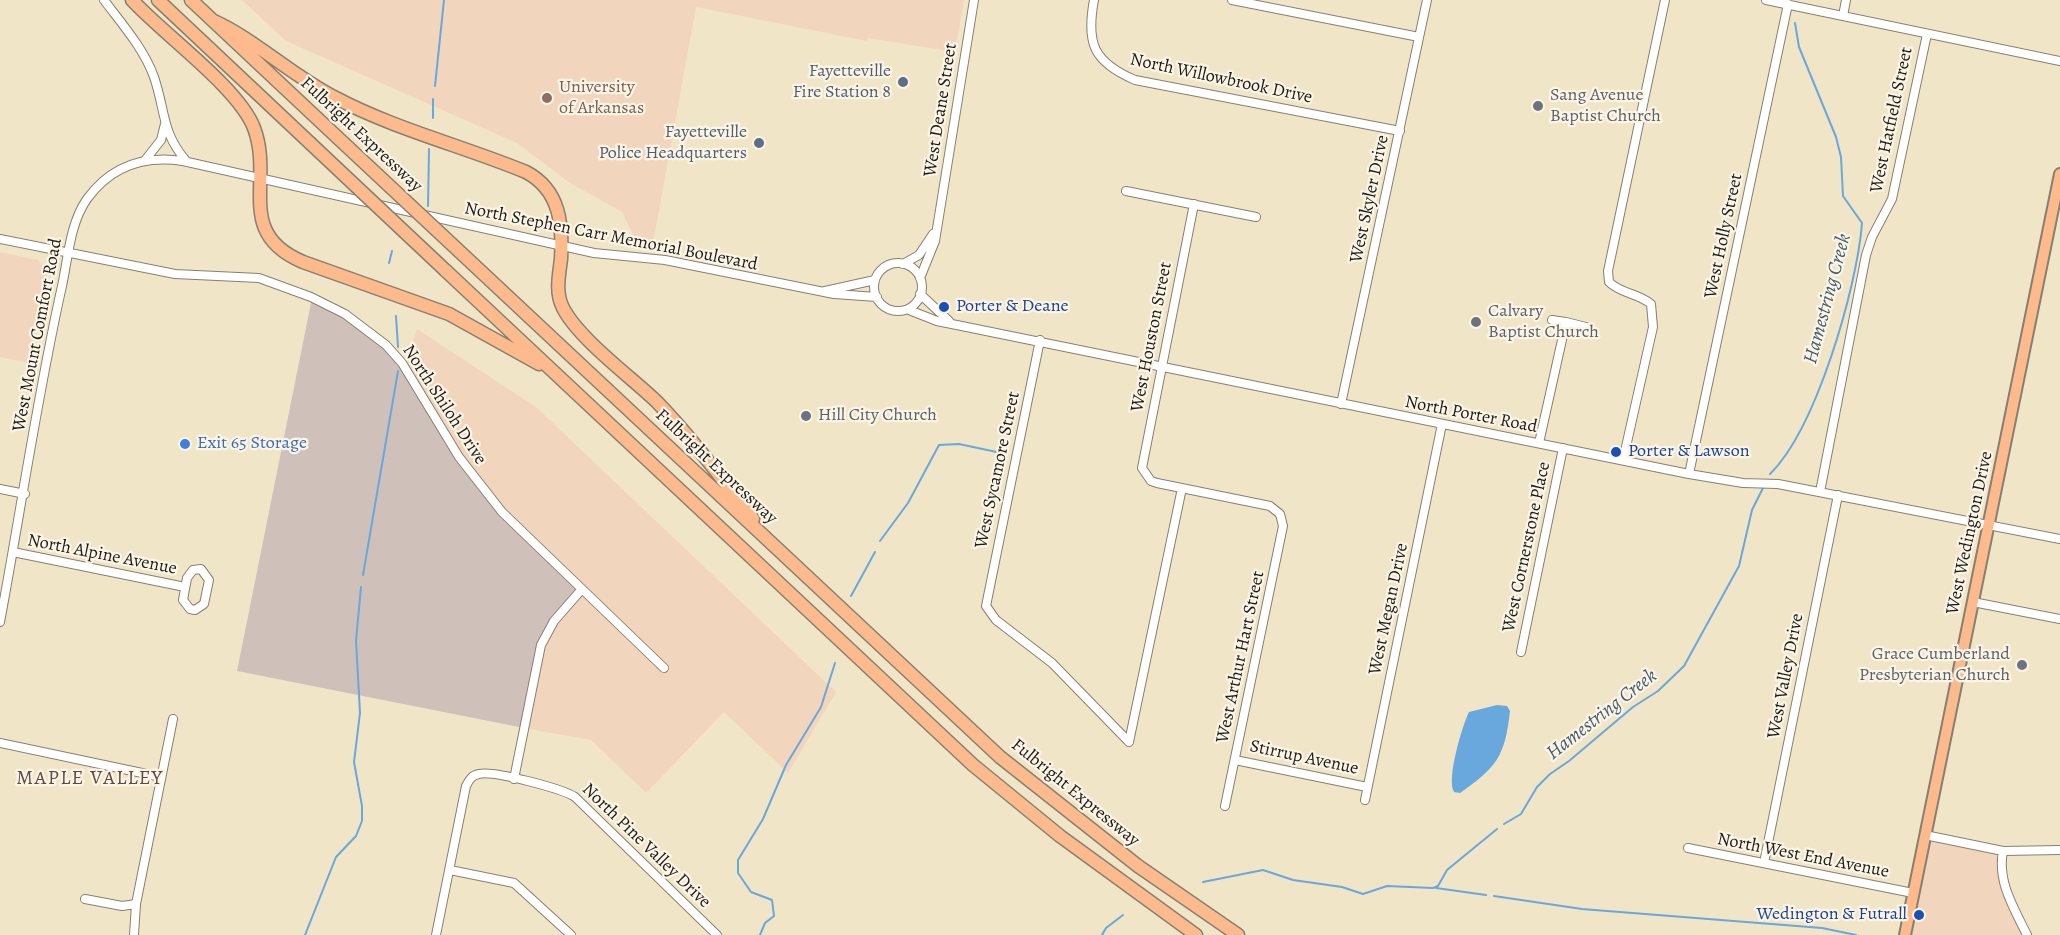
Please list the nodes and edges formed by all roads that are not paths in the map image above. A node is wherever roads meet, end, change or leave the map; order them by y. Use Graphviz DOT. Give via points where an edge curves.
graph roads {
  1 [pos="104,0"];
  2 [pos="132,0"];
  3 [pos="158,0"];
  4 [pos="191,0"];
  5 [pos="974,0"];
  6 [pos="1094,0"];
  7 [pos="1232,0"];
  8 [pos="1427,0"];
  9 [pos="1665,0"];
  10 [pos="1766,0"];
  11 [pos="1846,0"];
  12 [pos="1788,4"];
  13 [pos="1843,16"];
  14 [pos="214,21"];
  15 [pos="1926,34"];
  16 [pos="1419,37"];
  17 [pos="2060,61"];
  18 [pos="165,124"];
  19 [pos="1400,131"];
  20 [pos="146,159"];
  21 [pos="187,162"];
  22 [pos="2060,174"];
  23 [pos="258,180"];
  24 [pos="1126,191"];
  25 [pos="1194,204"];
  26 [pos="1256,217"];
  27 [pos="938,224"];
  28 [pos="0,239"];
  29 [pos="561,246"];
  30 [pos="69,253"];
  31 [pos="903,264"];
  32 [pos="920,278"];
  33 [pos="875,280"];
  34 [pos="825,291"];
  35 [pos="920,294"];
  36 [pos="877,297"];
  37 [pos="909,310"];
  38 [pos="1552,320"];
  39 [pos="950,322"];
  40 [pos="1566,322"];
  41 [pos="1586,327"];
  42 [pos="1040,340"];
  43 [pos="1161,366"];
  44 [pos="560,377"];
  45 [pos="1341,404"];
  46 [pos="1442,424"];
  47 [pos="1539,444"];
  48 [pos="1563,448"];
  49 [pos="1623,460"];
  50 [pos="1689,474"];
  51 [pos="1182,488"];
  52 [pos="0,489"];
  53 [pos="1820,492"];
  54 [pos="25,494"];
  55 [pos="1838,495"];
  56 [pos="1988,524"];
  57 [pos="2060,539"];
  58 [pos="778,551"];
  59 [pos="13,552"];
  60 [pos="185,587"];
  61 [pos="582,589"];
  62 [pos="1973,602"];
  63 [pos="2060,619"];
  64 [pos="0,622"];
  65 [pos="1521,652"];
  66 [pos="664,668"];
  67 [pos="172,719"];
  68 [pos="0,743"];
  69 [pos="1235,760"];
  70 [pos="161,777"];
  71 [pos="514,779"];
  72 [pos="1367,787"];
  73 [pos="1365,800"];
  74 [pos="1225,806"];
  75 [pos="1925,836"];
  76 [pos="1688,848"];
  77 [pos="2060,850"];
  78 [pos="2003,851"];
  79 [pos="1764,863"];
  80 [pos="450,870"];
  81 [pos="1913,893"];
  82 [pos="85,899"];
  83 [pos="136,904"];
  84 [pos="134,935"];
  85 [pos="436,935"];
  86 [pos="571,935"];
  87 [pos="717,935"];
  88 [pos="1196,935"];
  89 [pos="1238,935"];
  90 [pos="1905,935"];
  91 [pos="2027,935"];
  1 -- 18 [label="street" via="144,57"];
  2 -- 23 [label="highway" via="241,105 258,139"];
  3 -- 44 [label="highway, bridge"];
  4 -- 14 [label="highway, Fulbright Expressway"];
  5 -- 27 [label="street, West Deane Street"];
  6 -- 19 [label="street, North Willowbrook Drive" via="1090,25 1096,51 1112,70 1135,80"];
  7 -- 16 [label="street"];
  8 -- 16 [label="street, West Skyler Drive"];
  9 -- 49 [label="street" via="1608,271 1609,282 1617,290 1643,297 1651,304 1653,315"];
  10 -- 12 [label="street"];
  11 -- 13 [label="street"];
  12 -- 13 [label="street"];
  12 -- 50 [label="street, West Holly Street"];
  13 -- 15 [label="street"];
  14 -- 29 [label="highway" via="336,99 536,177 550,190 556,204"];
  14 -- 58 [label="highway, Fulbright Expressway, bridge"];
  15 -- 17 [label="street"];
  15 -- 53 [label="street, West Hatfield Street" via="1892,199 1866,255"];
  16 -- 19 [label="street, West Skyler Drive"];
  18 -- 20 [label="street" via="161,140"];
  18 -- 21 [label="street" via="174,147"];
  19 -- 45 [label="street, West Skyler Drive"];
  20 -- 21 [label="street, North Stephen Carr Memorial Boulevard"];
  20 -- 30 [label="street, West Mount Comfort Road" via="113,174 95,190 80,213"];
  21 -- 23 [label="street, North Stephen Carr Memorial Boulevard"];
  22 -- 56 [label="main road, West Wedington Drive"];
  23 -- 29 [label="street, North Stephen Carr Memorial Boulevard"];
  23 -- 44 [label="highway" via="262,222 272,244 282,252 449,314"];
  24 -- 25 [label="street"];
  25 -- 26 [label="street"];
  25 -- 43 [label="street, West Houston Street"];
  27 -- 31 [label="street, West Deane Street" via="919,255"];
  27 -- 32 [label="street, West Deane Street"];
  28 -- 30 [label="street, North Shiloh Drive"];
  29 -- 34 [label="street, North Stephen Carr Memorial Boulevard" via="665,260"];
  29 -- 58 [label="highway" via="558,292 571,321 691,440"];
  30 -- 54 [label="street, West Mount Comfort Road" via="45,365"];
  30 -- 61 [label="street, North Shiloh Drive" via="175,274 259,278 345,314 392,351 422,392 448,441 487,494"];
  31 -- 32 [label="street"];
  31 -- 33 [label="street" via="888,265"];
  32 -- 35 [label="street"];
  33 -- 34 [label="street, North Stephen Carr Memorial Boulevard"];
  33 -- 36 [label="street"];
  34 -- 36 [label="street, North Stephen Carr Memorial Boulevard"];
  35 -- 37 [label="street"];
  35 -- 39 [label="street"];
  36 -- 37 [label="street" via="888,308"];
  37 -- 39 [label="street, North Porter Road"];
  38 -- 40 [label="street"];
  39 -- 42 [label="street, North Porter Road"];
  40 -- 41 [label="street"];
  40 -- 47 [label="street"];
  42 -- 43 [label="street, North Porter Road"];
  42 -- 51 [label="street, West Sycamore Street" via="986,606 996,620 1052,663 1130,742"];
  43 -- 45 [label="street, North Porter Road"];
  43 -- 51 [label="street, West Houston Street" via="1143,460 1146,475 1157,483"];
  44 -- 88 [label="highway" via="973,765 1088,858"];
  45 -- 46 [label="street, North Porter Road"];
  46 -- 47 [label="street, North Porter Road"];
  46 -- 72 [label="street, West Megan Drive"];
  47 -- 48 [label="street, North Porter Road"];
  48 -- 49 [label="street, North Porter Road"];
  48 -- 65 [label="street, West Cornerstone Place"];
  49 -- 50 [label="street, North Porter Road"];
  50 -- 53 [label="street, North Porter Road"];
  51 -- 69 [label="street, West Arthur Hart Street" via="1270,506 1280,514 1283,526"];
  52 -- 54 [label="street"];
  53 -- 55 [label="street, North Porter Road"];
  54 -- 59 [label="street, West Mount Comfort Road"];
  55 -- 56 [label="street, North Porter Road"];
  55 -- 79 [label="street, West Valley Drive"];
  56 -- 57 [label="street, North Porter Road"];
  56 -- 62 [label="main road, West Wedington Drive"];
  58 -- 89 [label="highway, Fulbright Expressway" via="1037,788 1138,866"];
  59 -- 60 [label="street, North Alpine Avenue"];
  59 -- 64 [label="street, West Mount Comfort Road"];
  60 -- 60 [label="street, North Alpine Avenue" via="185,606 200,608 204,604 207,575 193,570"];
  61 -- 66 [label="street, North Shiloh Drive"];
  61 -- 71 [label="street" via="554,621 541,645"];
  62 -- 63 [label="street"];
  62 -- 75 [label="main road, West Wedington Drive"];
  67 -- 70 [label="street"];
  68 -- 70 [label="street"];
  69 -- 72 [label="street, Stirrup Avenue"];
  69 -- 74 [label="street, West Arthur Hart Street"];
  70 -- 83 [label="street"];
  71 -- 80 [label="street, North Pine Valley Drive" via="486,773 469,780"];
  71 -- 87 [label="street, North Pine Valley Drive" via="561,789 575,797"];
  72 -- 73 [label="street, West Megan Drive"];
  75 -- 78 [label="street"];
  75 -- 81 [label="main road, West Wedington Drive"];
  76 -- 79 [label="street, North West End Avenue"];
  77 -- 78 [label="street"];
  78 -- 91 [label="street" via="2003,882"];
  79 -- 81 [label="street, North West End Avenue"];
  80 -- 85 [label="street"];
  80 -- 86 [label="street" via="514,883"];
  81 -- 90 [label="main road, West Wedington Drive"];
  82 -- 83 [label="street" via="122,906"];
  83 -- 84 [label="street"];
}
